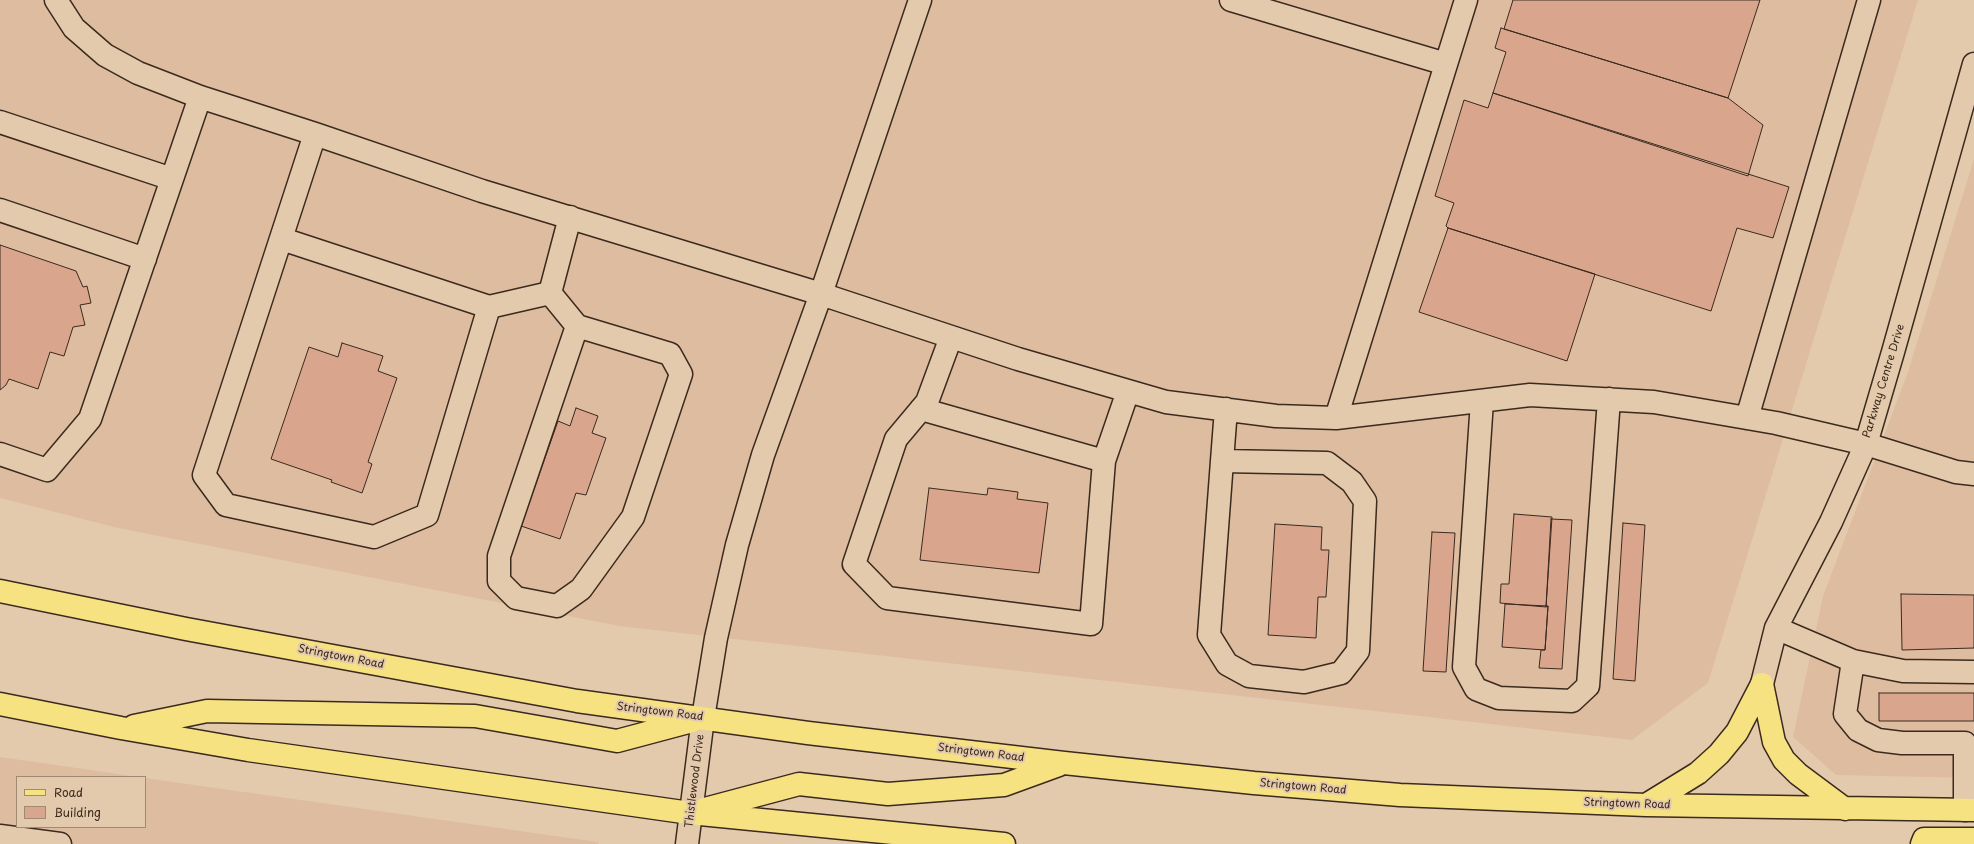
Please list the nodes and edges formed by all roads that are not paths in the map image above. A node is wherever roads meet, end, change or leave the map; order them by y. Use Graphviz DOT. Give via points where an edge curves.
graph roads {
  1 [pos="56,0"];
  2 [pos="920,0"];
  3 [pos="1231,0"];
  4 [pos="1466,0"];
  5 [pos="1869,0"];
  6 [pos="1446,64"];
  7 [pos="1974,64"];
  8 [pos="200,97"];
  9 [pos="0,122"];
  10 [pos="315,134"];
  11 [pos="172,179"];
  12 [pos="0,210"];
  13 [pos="570,218"];
  14 [pos="282,239"];
  15 [pos="145,259"];
  16 [pos="550,293"];
  17 [pos="821,294"];
  18 [pos="489,307"];
  19 [pos="577,326"];
  20 [pos="951,337"];
  21 [pos="1128,390"];
  22 [pos="1609,399"];
  23 [pos="1482,401"];
  24 [pos="921,409"];
  25 [pos="1226,409"];
  26 [pos="1336,418"];
  27 [pos="1747,418"];
  28 [pos="1866,444"];
  29 [pos="0,454"];
  30 [pos="1104,461"];
  31 [pos="1222,461"];
  32 [pos="1974,474"];
  33 [pos="0,591"];
  34 [pos="1776,628"];
  35 [pos="1853,661"];
  36 [pos="1974,672"];
  37 [pos="1762,684"];
  38 [pos="0,704"];
  39 [pos="703,718"];
  40 [pos="121,728"];
  41 [pos="1969,743"];
  42 [pos="1064,763"];
  43 [pos="1646,805"];
  44 [pos="1845,809"];
  45 [pos="1970,810"];
  46 [pos="690,813"];
  47 [pos="0,836"];
  48 [pos="1974,839"];
  49 [pos="60,844"];
  50 [pos="687,844"];
  51 [pos="1004,844"];
  52 [pos="1922,844"];
  1 -- 8 [label="street" via="74,28 105,55 138,73"];
  2 -- 17 [label="street, Thistlewood Drive"];
  3 -- 6 [label="street"];
  4 -- 6 [label="street"];
  5 -- 27 [label="street"];
  6 -- 26 [label="street"];
  7 -- 28 [label="street, Parkway Centre Drive"];
  8 -- 10 [label="street"];
  8 -- 11 [label="street"];
  9 -- 11 [label="street"];
  10 -- 13 [label="street"];
  10 -- 14 [label="street"];
  11 -- 15 [label="street"];
  12 -- 15 [label="street"];
  13 -- 16 [label="street"];
  13 -- 17 [label="street"];
  14 -- 18 [label="street"];
  14 -- 18 [label="street" via="204,475 226,505 374,537 427,515"];
  15 -- 29 [label="street" via="90,419 47,470"];
  16 -- 18 [label="street"];
  16 -- 19 [label="street"];
  17 -- 20 [label="street"];
  17 -- 39 [label="street, Thistlewood Drive" via="763,455 737,545 716,638"];
  19 -- 19 [label="street" via="670,354 681,374 633,517 581,589 557,606 516,598 499,581 499,556"];
  20 -- 21 [label="street"];
  20 -- 24 [label="street" via="927,402"];
  21 -- 25 [label="street" via="1166,402"];
  21 -- 30 [label="street"];
  22 -- 23 [label="street" via="1530,395"];
  22 -- 23 [label="street" via="1588,686 1572,701 1498,698 1476,690 1464,667"];
  22 -- 27 [label="street" via="1654,402"];
  23 -- 26 [label="street"];
  24 -- 30 [label="street"];
  24 -- 30 [label="street" via="896,439 854,564 887,598 1091,624"];
  25 -- 26 [label="street" via="1276,416"];
  25 -- 31 [label="street"];
  27 -- 28 [label="street"];
  28 -- 32 [label="street" via="1956,472"];
  28 -- 34 [label="street, Parkway Centre Drive" via="1831,522"];
  31 -- 31 [label="street" via="1210,635 1227,664 1249,676 1304,682 1341,673 1358,651 1365,501 1352,482 1327,463"];
  33 -- 39 [label="main road, Stringtown Road" via="577,701"];
  34 -- 35 [label="street"];
  34 -- 37 [label="street, Parkway Centre Drive"];
  35 -- 36 [label="street" via="1903,671"];
  35 -- 41 [label="street" via="1845,714 1858,730 1878,740 1902,743"];
  37 -- 43 [label="main road" via="1737,732 1719,754 1698,773"];
  37 -- 44 [label="main road" via="1774,742 1784,760 1798,774"];
  38 -- 40 [label="main road"];
  39 -- 40 [label="main road" via="617,741 467,716 207,711"];
  39 -- 42 [label="main road, Stringtown Road"];
  39 -- 46 [label="street, Thistlewood Drive"];
  40 -- 46 [label="main road" via="248,750"];
  41 -- 45 [label="street"];
  42 -- 43 [label="main road, Stringtown Road" via="1400,795"];
  42 -- 46 [label="main road" via="1004,784 896,794 799,784"];
  43 -- 44 [label="main road, Stringtown Road"];
  44 -- 45 [label="main road, Stringtown Road"];
  46 -- 50 [label="street, Thistlewood Drive"];
  46 -- 51 [label="main road"];
  47 -- 49 [label="street"];
  48 -- 52 [label="main road" via="1924,839"];
}
